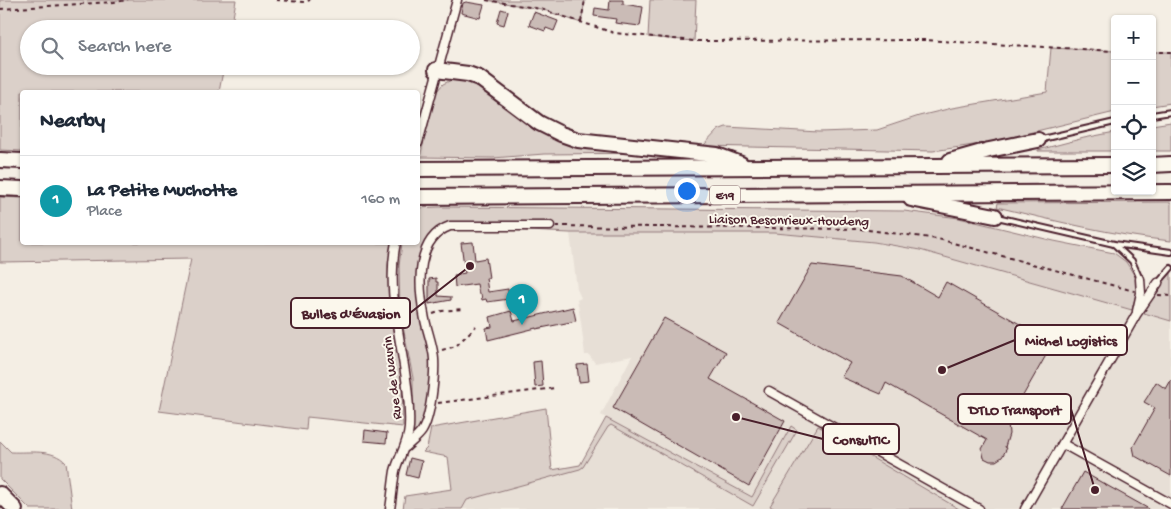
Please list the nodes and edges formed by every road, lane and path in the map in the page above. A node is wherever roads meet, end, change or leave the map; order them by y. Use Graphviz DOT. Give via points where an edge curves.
graph roads {
  1 [pos="128,0"];
  2 [pos="276,0"];
  3 [pos="310,0"];
  4 [pos="457,0"];
  5 [pos="486,0"];
  6 [pos="584,0"];
  7 [pos="0,9"];
  8 [pos="581,23"];
  9 [pos="1111,51"];
  10 [pos="1156,52"];
  11 [pos="1171,52"];
  12 [pos="436,70"];
  13 [pos="1171,112"];
  14 [pos="1156,114"];
  15 [pos="1111,123"];
  16 [pos="420,135"];
  17 [pos="1038,140"];
  18 [pos="0,160"];
  19 [pos="20,161"];
  20 [pos="1171,164"];
  21 [pos="1111,165"];
  22 [pos="1156,165"];
  23 [pos="930,166"];
  24 [pos="748,168"];
  25 [pos="420,169"];
  26 [pos="0,188"];
  27 [pos="20,189"];
  28 [pos="1171,192"];
  29 [pos="891,194"];
  30 [pos="420,197"];
  31 [pos="995,216"];
  32 [pos="550,226"];
  33 [pos="1114,244"];
  34 [pos="396,245"];
  35 [pos="1171,252"];
  36 [pos="1171,268"];
  37 [pos="1140,279"];
  38 [pos="1158,283"];
  39 [pos="1141,293"];
  40 [pos="1151,294"];
  41 [pos="1171,296"];
  42 [pos="462,310"];
  43 [pos="1136,315"];
  44 [pos="426,324"];
  45 [pos="476,326"];
  46 [pos="433,352"];
  47 [pos="555,388"];
  48 [pos="769,391"];
  49 [pos="430,404"];
  50 [pos="1063,444"];
  51 [pos="406,447"];
  52 [pos="0,494"];
  53 [pos="1171,504"];
  54 [pos="15,509"];
  55 [pos="390,509"];
  56 [pos="979,509"];
  57 [pos="1025,509"];
  1 -- 7 [label="path"];
  2 -- 3 [label="path"];
  4 -- 12 [label="street"];
  5 -- 8 [label="path" via="541,10"];
  6 -- 8 [label="path"];
  8 -- 9 [label="path" via="614,33 694,41 923,40"];
  10 -- 11 [label="path"];
  12 -- 16 [label="street"];
  12 -- 24 [label="highway" via="479,78 539,123 578,140 717,154"];
  13 -- 14 [label="lane"];
  15 -- 17 [label="lane"];
  17 -- 23 [label="highway"];
  18 -- 19 [label="highway"];
  20 -- 22 [label="highway"];
  21 -- 23 [label="highway, E19"];
  23 -- 24 [label="highway, E19"];
  24 -- 25 [label="highway, E19"];
  26 -- 27 [label="highway"];
  28 -- 29 [label="highway, E19"];
  29 -- 30 [label="highway, E19"];
  29 -- 31 [label="highway"];
  31 -- 33 [label="lane"];
  32 -- 39 [label="path, Liaison Besonrieux-Houdeng" via="860,229 938,240"];
  32 -- 44 [label="street" via="450,226 438,232 428,243 422,262"];
  33 -- 35 [label="lane"];
  33 -- 37 [label="lane" via="1132,261"];
  34 -- 51 [label="street, Rue de Wavrin" via="392,266 394,307 406,378 409,428"];
  36 -- 38 [label="lane"];
  37 -- 39 [label="street"];
  38 -- 40 [label="street"];
  39 -- 43 [label="street"];
  40 -- 41 [label="path"];
  40 -- 43 [label="street"];
  42 -- 44 [label="path" via="436,312"];
  43 -- 50 [label="street"];
  44 -- 46 [label="street"];
  45 -- 46 [label="path" via="456,346"];
  46 -- 49 [label="street"];
  47 -- 49 [label="path"];
  48 -- 56 [label="street"];
  49 -- 51 [label="street" via="424,428"];
  50 -- 53 [label="street"];
  50 -- 57 [label="street"];
  51 -- 55 [label="street, Rue de Wavrin" via="395,472"];
  52 -- 54 [label="highway"];
}
